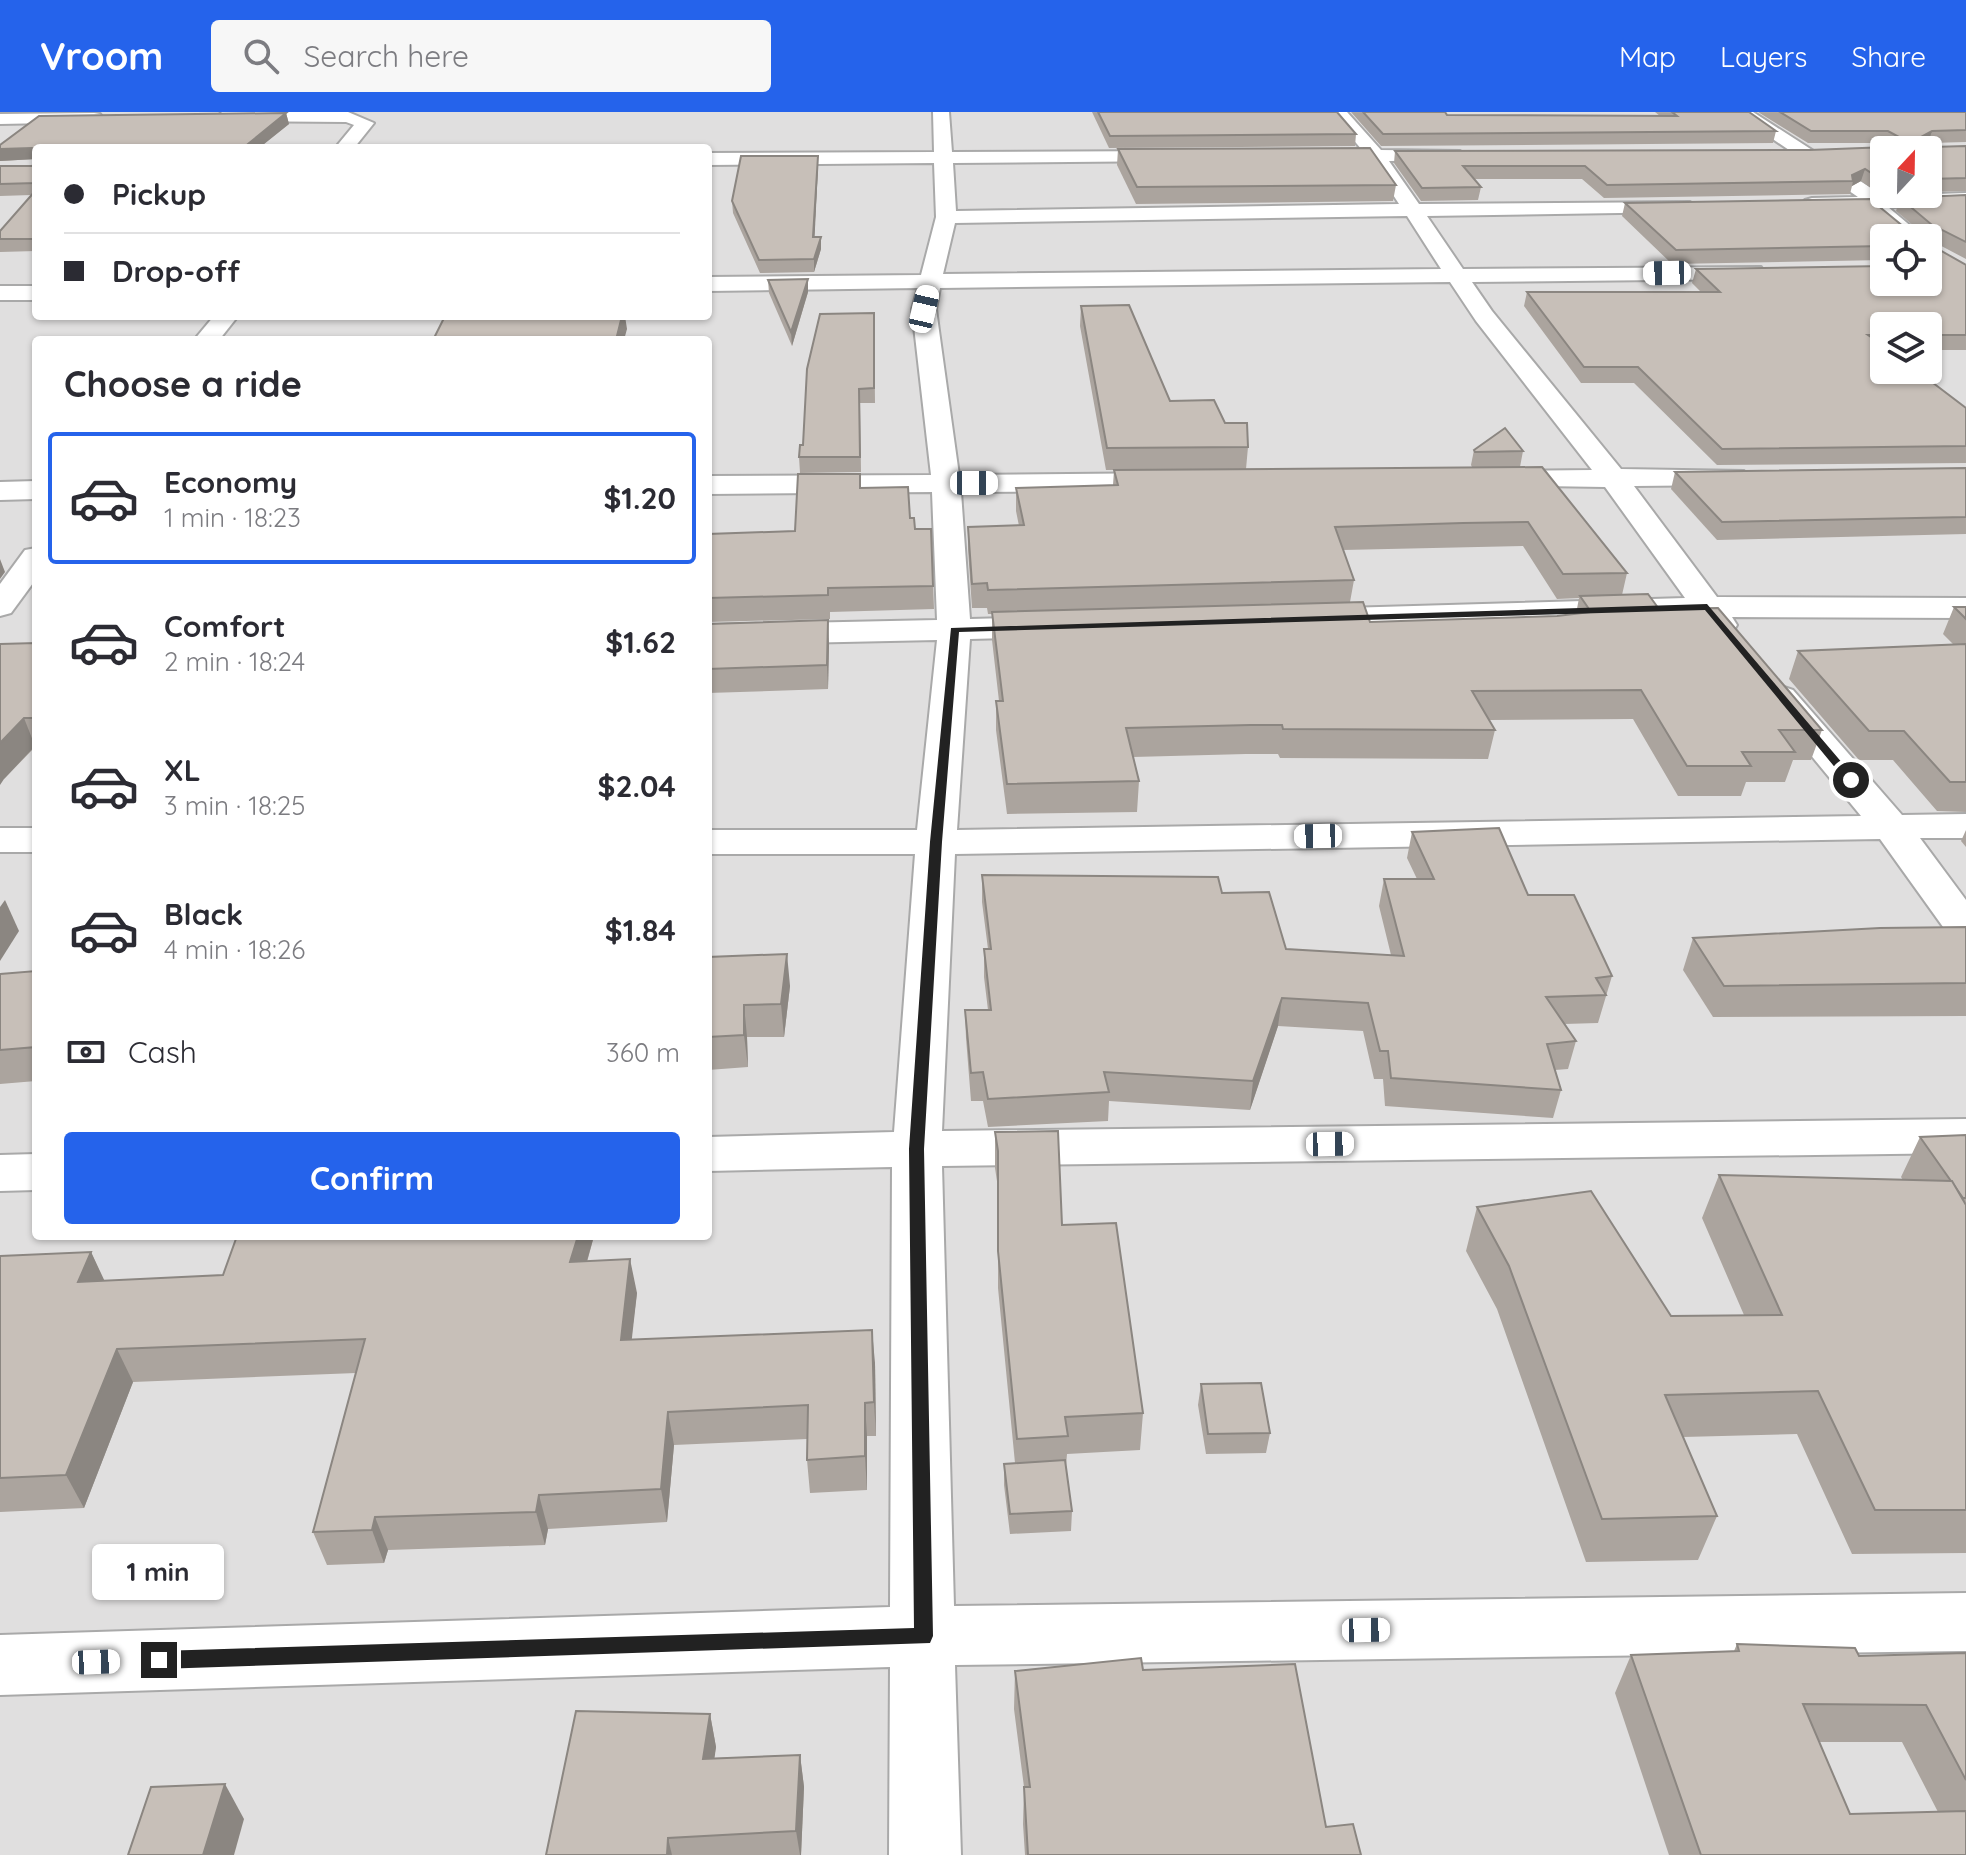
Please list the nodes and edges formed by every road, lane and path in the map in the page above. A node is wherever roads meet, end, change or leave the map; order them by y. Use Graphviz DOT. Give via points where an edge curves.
graph roads {
  1 [pos="941,112"];
  2 [pos="1338,112"];
  3 [pos="1741,112"];
  4 [pos="202,116"];
  5 [pos="106,117"];
  6 [pos="0,119"];
  7 [pos="347,144"];
  8 [pos="1773,152"];
  9 [pos="1804,152"];
  10 [pos="1836,152"];
  11 [pos="1376,155"];
  12 [pos="1471,155"];
  13 [pos="944,156"];
  14 [pos="1191,156"];
  15 [pos="1299,156"];
  16 [pos="712,159"];
  17 [pos="1966,199"];
  18 [pos="1870,200"];
  19 [pos="1942,200"];
  20 [pos="1870,201"];
  21 [pos="1787,204"];
  22 [pos="1708,206"];
  23 [pos="1878,208"];
  24 [pos="1412,210"];
  25 [pos="946,217"];
  26 [pos="1896,224"];
  27 [pos="1775,271"];
  28 [pos="1456,278"];
  29 [pos="930,281"];
  30 [pos="712,284"];
  31 [pos="0,293"];
  32 [pos="32,293"];
  33 [pos="223,320"];
  34 [pos="209,336"];
  35 [pos="1767,477"];
  36 [pos="1613,478"];
  37 [pos="1459,479"];
  38 [pos="1201,482"];
  39 [pos="946,483"];
  40 [pos="712,485"];
  41 [pos="32,490"];
  42 [pos="0,491"];
  43 [pos="32,562"];
  44 [pos="0,606"];
  45 [pos="1707,607"];
  46 [pos="1966,608"];
  47 [pos="1284,620"];
  48 [pos="1080,626"];
  49 [pos="954,630"];
  50 [pos="712,635"];
  51 [pos="1740,649"];
  52 [pos="1760,673"];
  53 [pos="1966,826"];
  54 [pos="1892,828"];
  55 [pos="0,840"];
  56 [pos="32,840"];
  57 [pos="712,842"];
  58 [pos="936,842"];
  59 [pos="1966,929"];
  60 [pos="1966,1136"];
  61 [pos="917,1149"];
  62 [pos="712,1154"];
  63 [pos="32,1172"];
  64 [pos="0,1173"];
  65 [pos="1966,1622"];
  66 [pos="924,1636"];
  67 [pos="0,1665"];
  68 [pos="925,1855"];
  1 -- 13 [label="street"];
  2 -- 11 [label="street"];
  3 -- 9 [label="street"];
  4 -- 7 [label="street" via="348,117 365,123"];
  5 -- 6 [label="street"];
  8 -- 9 [label="street"];
  9 -- 10 [label="street"];
  9 -- 18 [label="street"];
  11 -- 12 [label="street"];
  11 -- 15 [label="street"];
  11 -- 24 [label="street"];
  13 -- 14 [label="street"];
  13 -- 16 [label="street"];
  13 -- 25 [label="street"];
  17 -- 19 [label="street"];
  20 -- 21 [label="street"];
  22 -- 24 [label="street"];
  23 -- 26 [label="street"];
  24 -- 25 [label="street"];
  24 -- 28 [label="street"];
  25 -- 29 [label="street"];
  27 -- 28 [label="street"];
  28 -- 29 [label="street"];
  28 -- 36 [label="street"];
  29 -- 30 [label="street"];
  29 -- 39 [label="street" via="924,309"];
  31 -- 32 [label="street"];
  33 -- 34 [label="street"];
  35 -- 36 [label="street"];
  36 -- 37 [label="street"];
  36 -- 45 [label="street"];
  38 -- 39 [label="street"];
  39 -- 40 [label="street"];
  39 -- 49 [label="street"];
  41 -- 42 [label="street"];
  43 -- 44 [label="street"];
  45 -- 46 [label="street"];
  45 -- 47 [label="street"];
  45 -- 51 [label="street"];
  48 -- 49 [label="street"];
  49 -- 50 [label="street"];
  49 -- 58 [label="street"];
  52 -- 54 [label="street"];
  53 -- 54 [label="street"];
  54 -- 58 [label="street"];
  54 -- 59 [label="street"];
  55 -- 56 [label="street"];
  57 -- 58 [label="street"];
  58 -- 61 [label="street"];
  60 -- 61 [label="street"];
  61 -- 62 [label="street"];
  61 -- 66 [label="street"];
  63 -- 64 [label="street"];
  65 -- 66 [label="street"];
  66 -- 67 [label="street"];
  66 -- 68 [label="street"];
}
